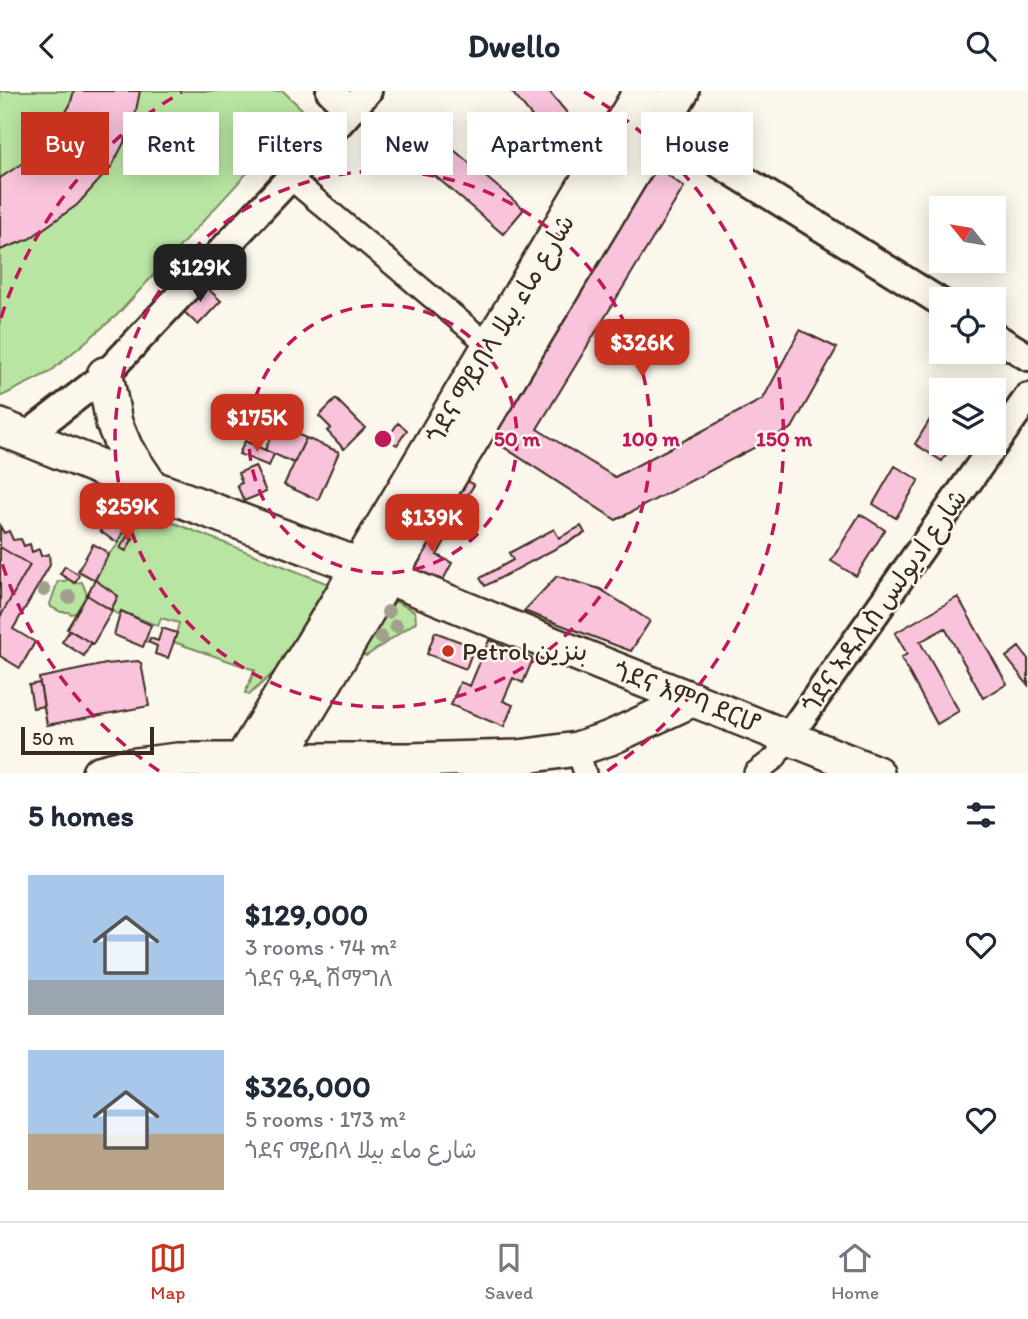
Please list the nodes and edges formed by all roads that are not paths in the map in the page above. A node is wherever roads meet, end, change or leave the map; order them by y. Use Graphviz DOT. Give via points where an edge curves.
graph roads {
  1 [pos="330,91"];
  2 [pos="681,91"];
  3 [pos="359,101"];
  4 [pos="637,105"];
  5 [pos="290,178"];
  6 [pos="929,295"];
  7 [pos="1006,343"];
  8 [pos="504,356"];
  9 [pos="1028,357"];
  10 [pos="105,375"];
  11 [pos="1028,397"];
  12 [pos="12,432"];
  13 [pos="151,488"];
  14 [pos="373,572"];
  15 [pos="694,699"];
  16 [pos="788,737"];
  17 [pos="280,758"];
  18 [pos="242,759"];
  19 [pos="581,761"];
  20 [pos="99,773"];
  21 [pos="755,773"];
  22 [pos="877,773"];
  1 -- 3 [label="street"];
  2 -- 4 [label="highway, ጎደና ማይበላ شارع ماء بيلا"];
  3 -- 5 [label="street"];
  4 -- 6 [label="street"];
  4 -- 8 [label="highway, ጎደና ማይበላ شارع ماء بيلا"];
  5 -- 8 [label="street"];
  5 -- 10 [label="street"];
  7 -- 9 [label="street"];
  8 -- 14 [label="highway, ጎደና ማይበላ شارع ماء بيلا"];
  10 -- 12 [label="street"];
  10 -- 13 [label="highway" via="114,423"];
  11 -- 16 [label="street, ጎደና ኣዱሊስ شارع اديولس"];
  12 -- 13 [label="highway, ጎደና እምባ ደርሆ"];
  13 -- 14 [label="highway, ጎደና እምባ ደርሆ"];
  14 -- 15 [label="main road, ጎደና እምባ ደርሆ"];
  14 -- 17 [label="main road"];
  14 -- 18 [label="main road"];
  15 -- 16 [label="main road, ጎደና እምባ ደርሆ"];
  15 -- 19 [label="main road" via="611,738"];
  16 -- 21 [label="street" via="775,758"];
  16 -- 22 [label="main road, ጎደና እምባ ደርሆ"];
  17 -- 18 [label="main road"];
  17 -- 19 [label="main road"];
  18 -- 20 [label="main road" via="178,760"];
}
